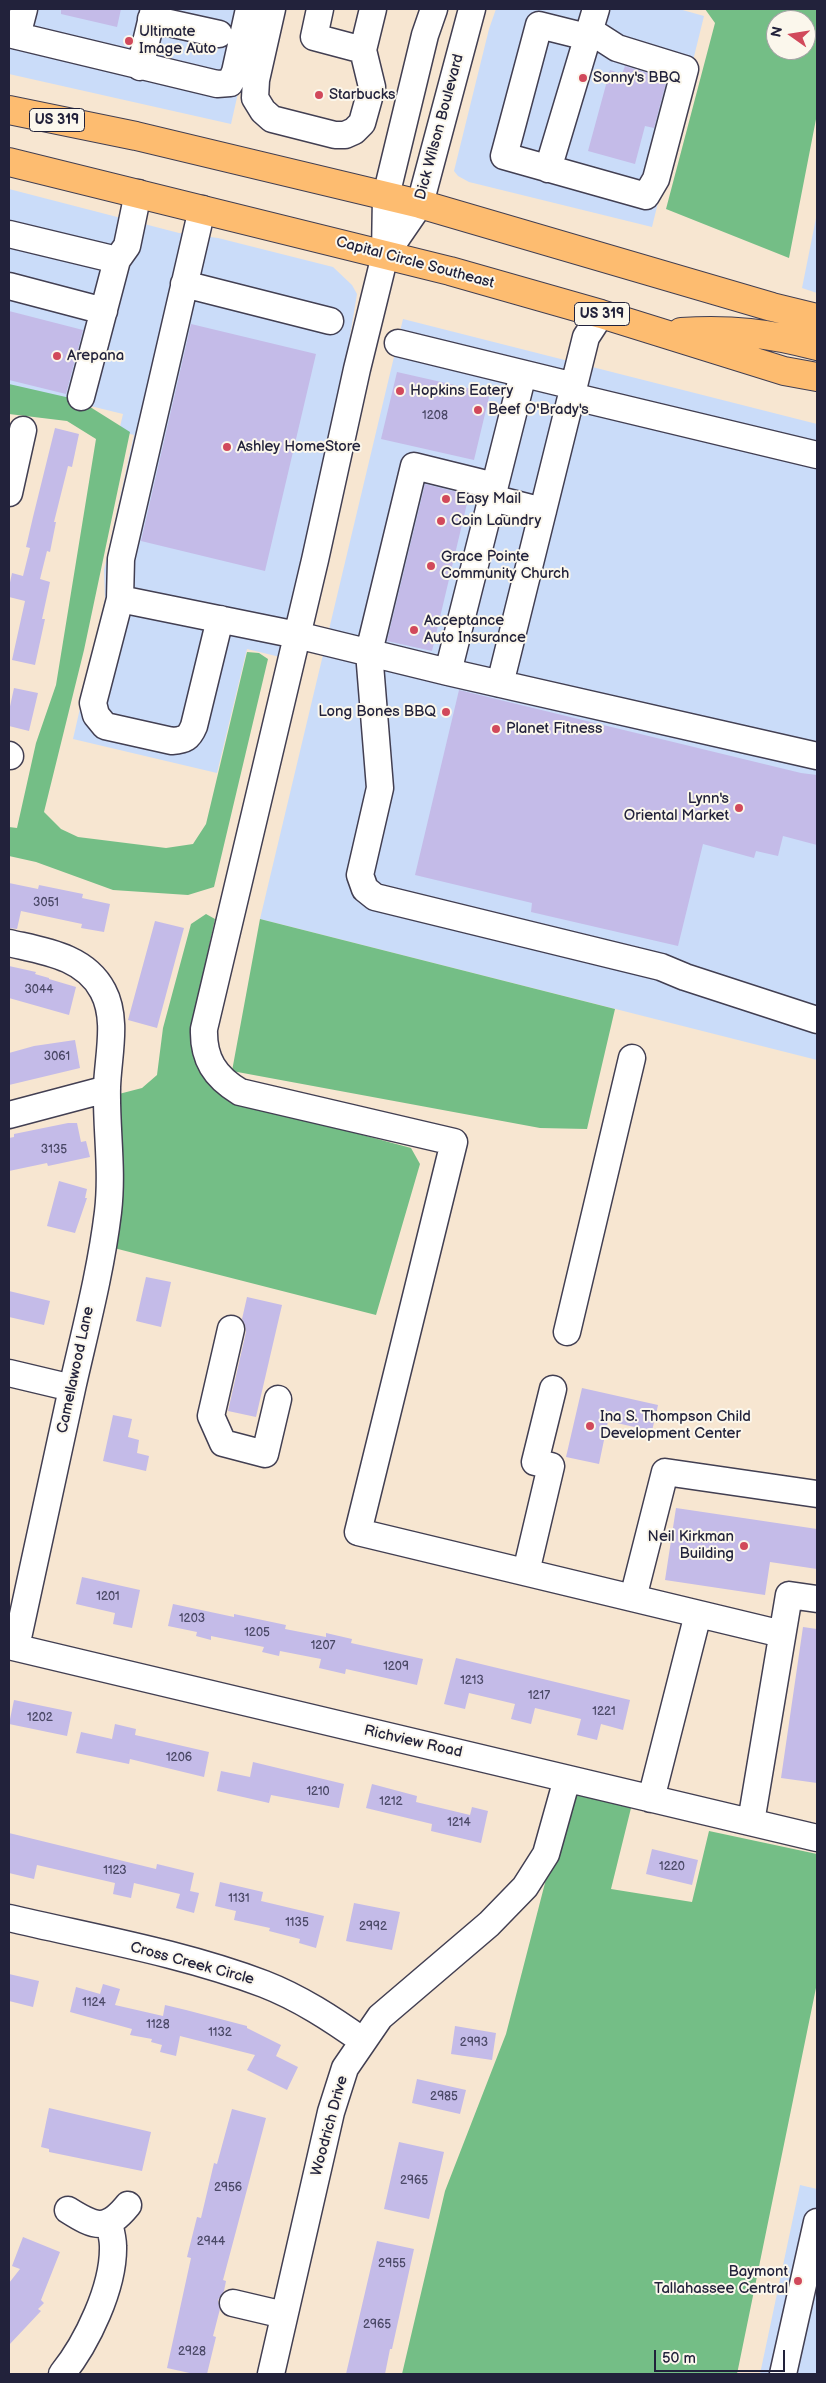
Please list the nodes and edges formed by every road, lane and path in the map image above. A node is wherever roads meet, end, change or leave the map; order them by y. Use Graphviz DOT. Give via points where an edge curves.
graph roads {
  1 [pos="24,9"];
  2 [pos="249,9"];
  3 [pos="272,9"];
  4 [pos="283,9"];
  5 [pos="320,9"];
  6 [pos="373,9"];
  7 [pos="434,9"];
  8 [pos="472,9"];
  9 [pos="152,14"];
  10 [pos="591,25"];
  11 [pos="220,34"];
  12 [pos="13,35"];
  13 [pos="362,50"];
  14 [pos="140,67"];
  15 [pos="370,75"];
  16 [pos="9,110"];
  17 [pos="9,162"];
  18 [pos="548,169"];
  19 [pos="138,193"];
  20 [pos="386,196"];
  21 [pos="420,204"];
  22 [pos="202,209"];
  23 [pos="9,234"];
  24 [pos="385,254"];
  25 [pos="118,260"];
  26 [pos="184,284"];
  27 [pos="9,286"];
  28 [pos="104,311"];
  29 [pos="601,314"];
  30 [pos="817,318"];
  31 [pos="330,321"];
  32 [pos="662,333"];
  33 [pos="398,343"];
  34 [pos="817,346"];
  35 [pos="524,374"];
  36 [pos="817,377"];
  37 [pos="572,391"];
  38 [pos="81,397"];
  39 [pos="23,430"];
  40 [pos="817,456"];
  41 [pos="494,492"];
  42 [pos="9,493"];
  43 [pos="543,511"];
  44 [pos="120,599"];
  45 [pos="220,619"];
  46 [pos="297,635"];
  47 [pos="369,652"];
  48 [pos="448,672"];
  49 [pos="500,684"];
  50 [pos="817,756"];
  51 [pos="9,943"];
  52 [pos="817,1020"];
  53 [pos="632,1058"];
  54 [pos="107,1089"];
  55 [pos="9,1115"];
  56 [pos="231,1329"];
  57 [pos="567,1332"];
  58 [pos="9,1373"];
  59 [pos="72,1388"];
  60 [pos="553,1388"];
  61 [pos="278,1399"];
  62 [pos="817,1494"];
  63 [pos="526,1572"];
  64 [pos="632,1598"];
  65 [pos="817,1599"];
  66 [pos="698,1614"];
  67 [pos="782,1634"];
  68 [pos="12,1646"];
  69 [pos="567,1779"];
  70 [pos="651,1799"];
  71 [pos="751,1822"];
  72 [pos="817,1838"];
  73 [pos="9,1918"];
  74 [pos="363,2041"];
  75 [pos="128,2205"];
  76 [pos="68,2210"];
  77 [pos="817,2222"];
  78 [pos="109,2223"];
  79 [pos="232,2303"];
  80 [pos="284,2315"];
  81 [pos="62,2374"];
  82 [pos="271,2374"];
  83 [pos="784,2374"];
  1 -- 12 [label="street"];
  2 -- 14 [label="street" via="230,83 217,84"];
  3 -- 15 [label="street" via="255,98 272,119 335,134 345,135 354,131 362,123 372,87"];
  4 -- 15 [label="street" via="264,90 270,106 339,124 351,119 362,84"];
  5 -- 13 [label="street" via="314,37"];
  6 -- 13 [label="street"];
  7 -- 20 [label="street"];
  8 -- 21 [label="street, Dick Wilson Boulevard"];
  9 -- 11 [label="street"];
  9 -- 14 [label="street"];
  10 -- 18 [label="street"];
  10 -- 18 [label="street" via="540,25 504,156"];
  10 -- 18 [label="street" via="617,48 685,69 656,180 646,196"];
  12 -- 14 [label="street"];
  13 -- 15 [label="street"];
  16 -- 20 [label="main road, US 319" via="136,136"];
  17 -- 19 [label="main road, Capital Circle Southeast / US 319"];
  19 -- 22 [label="main road, Capital Circle Southeast / US 319"];
  19 -- 25 [label="street" via="127,246"];
  20 -- 21 [label="main road, US 319"];
  20 -- 24 [label="street"];
  21 -- 24 [label="street, Dick Wilson Boulevard"];
  21 -- 30 [label="main road, US 319" via="772,308"];
  22 -- 24 [label="main road, Capital Circle Southeast / US 319"];
  22 -- 26 [label="street"];
  23 -- 25 [label="street"];
  24 -- 29 [label="main road, Capital Circle Southeast / US 319"];
  24 -- 46 [label="street"];
  25 -- 28 [label="street"];
  26 -- 31 [label="street"];
  26 -- 44 [label="street" via="121,559"];
  27 -- 28 [label="street"];
  28 -- 38 [label="street"];
  29 -- 32 [label="main road, Capital Circle Southeast / US 319"];
  29 -- 37 [label="street" via="587,332"];
  32 -- 34 [label="main road" via="715,330 760,333"];
  32 -- 36 [label="main road, Capital Circle Southeast / US 319" via="784,371"];
  33 -- 35 [label="street"];
  35 -- 37 [label="street"];
  35 -- 41 [label="street"];
  37 -- 40 [label="street"];
  37 -- 43 [label="street"];
  39 -- 42 [label="street"];
  41 -- 43 [label="street"];
  41 -- 47 [label="street" via="414,466"];
  41 -- 48 [label="street"];
  43 -- 49 [label="street"];
  44 -- 45 [label="street"];
  44 -- 45 [label="street" via="94,703 96,715 105,726 172,741 189,736 194,726"];
  45 -- 46 [label="street"];
  46 -- 47 [label="street"];
  46 -- 63 [label="street" via="204,1029 204,1044 216,1074 240,1092 454,1142 358,1532"];
  47 -- 48 [label="street"];
  47 -- 52 [label="street" via="380,788 360,876 365,889 375,896 661,967 685,978"];
  48 -- 49 [label="street"];
  49 -- 50 [label="street"];
  51 -- 54 [label="street, Camellawood Lane" via="76,962 103,990 111,1014"];
  53 -- 57 [label="street"];
  54 -- 55 [label="street"];
  54 -- 59 [label="street, Camellawood Lane" via="111,1169 108,1212"];
  56 -- 61 [label="street" via="211,1416 223,1443 265,1454"];
  58 -- 59 [label="street"];
  59 -- 68 [label="street, Camellawood Lane"];
  60 -- 63 [label="street" via="535,1462 551,1466"];
  62 -- 64 [label="street" via="665,1472"];
  63 -- 64 [label="street"];
  64 -- 66 [label="street"];
  65 -- 67 [label="street" via="789,1594"];
  66 -- 67 [label="street"];
  66 -- 70 [label="street"];
  67 -- 71 [label="street"];
  68 -- 69 [label="street, Richview Road"];
  69 -- 70 [label="street, Richview Road"];
  69 -- 74 [label="street, Woodrich Drive" via="546,1854 525,1887 488,1924 380,2017"];
  70 -- 71 [label="street, Richview Road"];
  71 -- 72 [label="street, Richview Road"];
  73 -- 74 [label="street, Cross Creek Circle" via="200,1963 264,1984 302,2001"];
  74 -- 80 [label="street, Woodrich Drive" via="345,2068 331,2112"];
  75 -- 78 [label="street"];
  76 -- 78 [label="street" via="87,2222"];
  77 -- 83 [label="street"];
  78 -- 81 [label="street" via="113,2246 111,2274 91,2325 75,2357"];
  79 -- 80 [label="street"];
  80 -- 82 [label="street, Woodrich Drive"];
}
